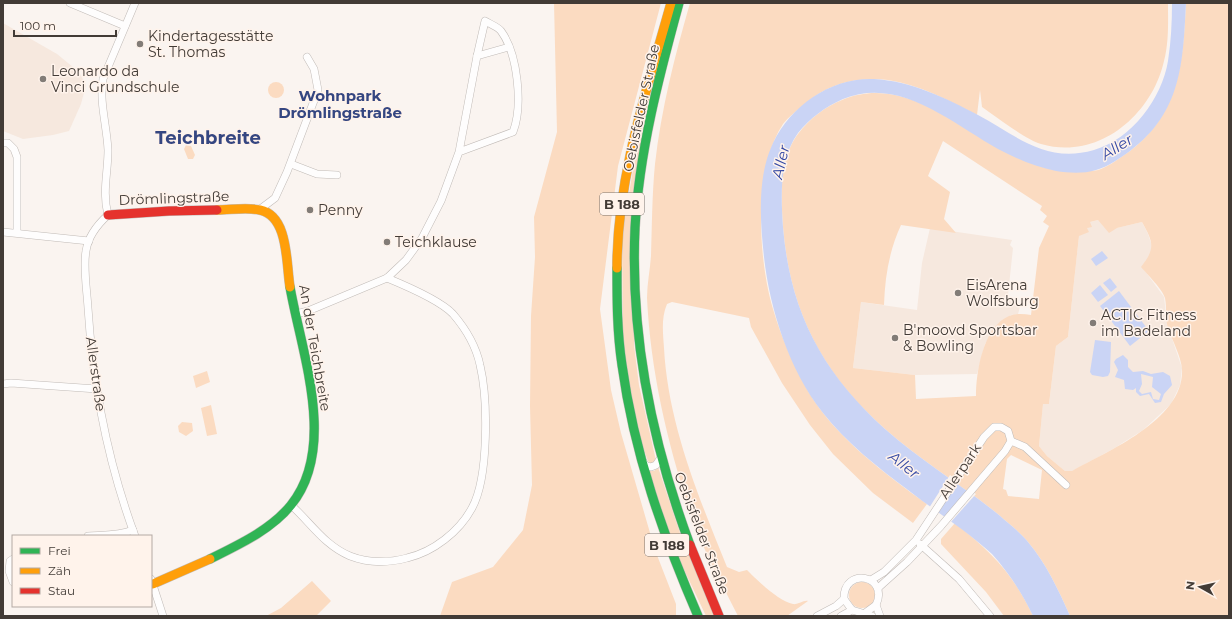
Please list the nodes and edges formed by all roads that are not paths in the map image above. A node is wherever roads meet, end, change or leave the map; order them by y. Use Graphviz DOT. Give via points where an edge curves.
graph roads {
  1 [pos="70,3"];
  2 [pos="135,3"];
  3 [pos="671,3"];
  4 [pos="679,3"];
  5 [pos="125,26"];
  6 [pos="509,47"];
  7 [pos="477,56"];
  8 [pos="307,57"];
  9 [pos="3,143"];
  10 [pos="459,152"];
  11 [pos="291,164"];
  12 [pos="337,175"];
  13 [pos="259,210"];
  14 [pos="108,215"];
  15 [pos="3,232"];
  16 [pos="17,232"];
  17 [pos="89,241"];
  18 [pos="387,278"];
  19 [pos="296,314"];
  20 [pos="3,384"];
  21 [pos="97,389"];
  22 [pos="1011,441"];
  23 [pos="638,455"];
  24 [pos="660,458"];
  25 [pos="1066,484"];
  26 [pos="291,505"];
  27 [pos="134,533"];
  28 [pos="110,535"];
  29 [pos="916,540"];
  30 [pos="923,546"];
  31 [pos="12,560"];
  32 [pos="12,579"];
  33 [pos="871,580"];
  34 [pos="152,582"];
  35 [pos="684,586"];
  36 [pos="878,588"];
  37 [pos="844,599"];
  38 [pos="876,605"];
  39 [pos="852,610"];
  40 [pos="864,613"];
  41 [pos="163,616"];
  42 [pos="691,616"];
  43 [pos="698,616"];
  44 [pos="719,616"];
  45 [pos="817,616"];
  46 [pos="841,616"];
  47 [pos="872,616"];
  48 [pos="880,616"];
  49 [pos="990,616"];
  1 -- 5 [label="street"];
  2 -- 5 [label="street"];
  3 -- 23 [label="main road, Oebisfelder Straße / B 188" via="628,169 618,237 618,345"];
  4 -- 24 [label="main road, Oebisfelder Straße / B 188" via="646,140 636,224 635,299 638,345 646,397"];
  5 -- 14 [label="street, Drömlingstraße" via="103,78 101,92 108,152 104,196"];
  6 -- 7 [label="street"];
  6 -- 7 [label="street" via="500,30 485,21"];
  6 -- 10 [label="street" via="516,70 518,120 513,132"];
  7 -- 10 [label="street"];
  8 -- 11 [label="street" via="314,69 318,90"];
  9 -- 16 [label="street" via="8,143 14,149 17,157"];
  10 -- 18 [label="street" via="441,201 422,238 406,260"];
  11 -- 12 [label="street" via="317,174"];
  11 -- 13 [label="street" via="274,198"];
  13 -- 14 [label="main road, Drömlingstraße" via="177,209"];
  13 -- 19 [label="main road, An der Teichbreite" via="273,216 282,233"];
  14 -- 17 [label="street, Allerstraße" via="95,229"];
  15 -- 16 [label="street"];
  16 -- 17 [label="street"];
  17 -- 21 [label="street, Allerstraße" via="86,251 87,295"];
  18 -- 19 [label="street"];
  18 -- 26 [label="street" via="417,290 452,313 469,337 480,364 484,393 483,462 481,482 472,508 447,538 433,547 409,558 374,561 361,560 332,546"];
  19 -- 26 [label="main road, An der Teichbreite" via="311,392 315,430 309,470 301,490"];
  20 -- 21 [label="street"];
  21 -- 27 [label="street, Allerstraße" via="112,465"];
  22 -- 25 [label="street, Allerpark" via="1025,447"];
  22 -- 29 [label="street, Allerpark" via="1008,431 1001,427 994,427 984,437"];
  22 -- 30 [label="street, Allerpark"];
  23 -- 24 [label="street, Oebisfelder Straße" via="646,466 651,467 656,465"];
  23 -- 35 [label="main road, Oebisfelder Straße / B 188" via="652,503"];
  24 -- 44 [label="main road, Oebisfelder Straße / B 188" via="686,535"];
  26 -- 34 [label="main road, An der Teichbreite" via="271,523 234,546"];
  27 -- 28 [label="street"];
  29 -- 30 [label="street"];
  29 -- 33 [label="street, Allerpark" via="884,572"];
  30 -- 36 [label="street, Allerpark"];
  30 -- 49 [label="street" via="959,579"];
  31 -- 32 [label="street" via="9,570"];
  33 -- 36 [label="street"];
  33 -- 37 [label="street" via="860,578 849,582 845,588"];
  34 -- 41 [label="street"];
  35 -- 42 [label="main road"];
  35 -- 43 [label="main road, B 188"];
  36 -- 38 [label="street"];
  37 -- 39 [label="street"];
  37 -- 45 [label="street"];
  38 -- 40 [label="street"];
  38 -- 48 [label="street"];
  39 -- 40 [label="street"];
  39 -- 46 [label="street"];
  40 -- 47 [label="street"];
}
